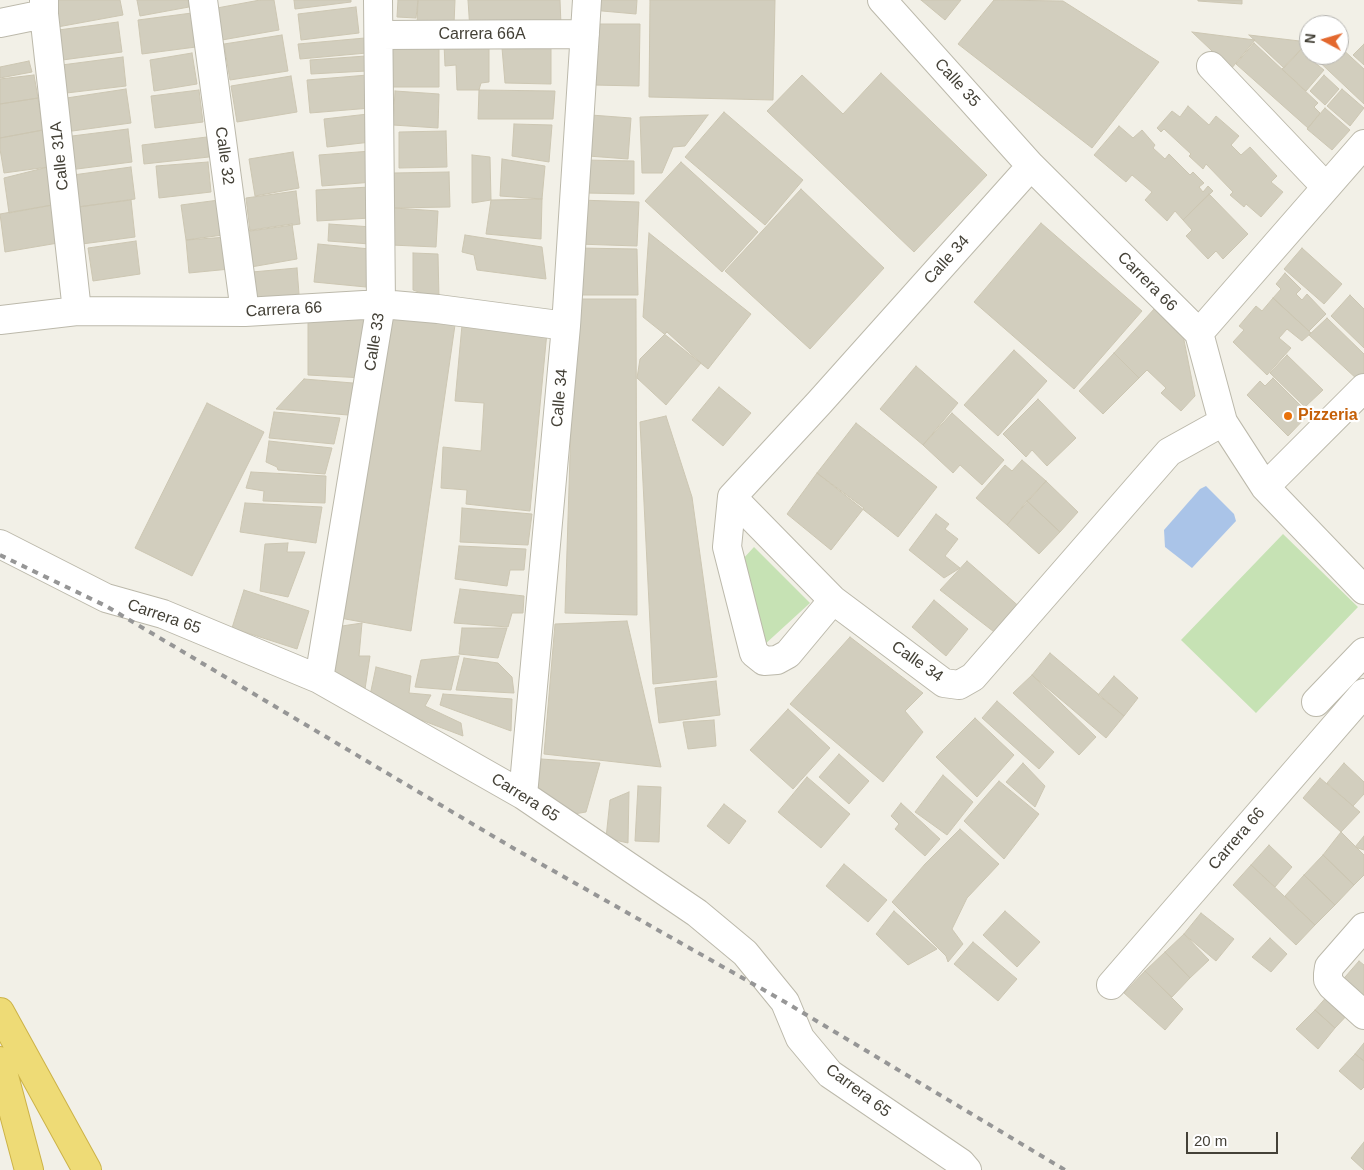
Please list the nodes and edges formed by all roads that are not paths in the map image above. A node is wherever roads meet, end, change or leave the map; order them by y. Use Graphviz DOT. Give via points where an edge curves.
graph roads {
  1 [pos="204,0"];
  2 [pos="378,0"];
  3 [pos="587,0"];
  4 [pos="882,0"];
  5 [pos="44,7"];
  6 [pos="0,23"];
  7 [pos="585,34"];
  8 [pos="379,35"];
  9 [pos="1211,66"];
  10 [pos="1364,144"];
  11 [pos="1031,166"];
  12 [pos="1326,187"];
  13 [pos="381,304"];
  14 [pos="77,311"];
  15 [pos="245,312"];
  16 [pos="0,320"];
  17 [pos="566,326"];
  18 [pos="1199,333"];
  19 [pos="1364,388"];
  20 [pos="1224,422"];
  21 [pos="1265,487"];
  22 [pos="732,497"];
  23 [pos="0,544"];
  24 [pos="1364,590"];
  25 [pos="833,600"];
  26 [pos="1364,652"];
  27 [pos="319,679"];
  28 [pos="1364,693"];
  29 [pos="1316,702"];
  30 [pos="523,795"];
  31 [pos="1364,927"];
  32 [pos="1111,985"];
  33 [pos="0,1012"];
  34 [pos="1364,1015"];
  35 [pos="0,1061"];
  36 [pos="29,1170"];
  37 [pos="87,1170"];
  38 [pos="967,1170"];
  1 -- 15 [label="street, Calle 32"];
  2 -- 8 [label="street, Calle 33"];
  3 -- 7 [label="street, Calle 34"];
  4 -- 11 [label="street, Calle 35"];
  5 -- 6 [label="street"];
  5 -- 14 [label="street, Calle 31A"];
  7 -- 8 [label="street, Carrera 66A"];
  7 -- 17 [label="street, Calle 34"];
  8 -- 13 [label="street, Calle 33"];
  9 -- 12 [label="street"];
  10 -- 12 [label="street"];
  11 -- 18 [label="street, Carrera 66"];
  11 -- 22 [label="street, Calle 34"];
  12 -- 18 [label="street"];
  13 -- 15 [label="street, Carrera 66"];
  13 -- 17 [label="street, Carrera 66"];
  13 -- 27 [label="street, Calle 33"];
  14 -- 15 [label="street, Carrera 66"];
  14 -- 16 [label="street, Carrera 66"];
  17 -- 30 [label="street, Calle 34"];
  18 -- 20 [label="street, Carrera 66"];
  19 -- 21 [label="street"];
  20 -- 21 [label="street, Carrera 66"];
  20 -- 25 [label="street, Calle 34" via="1169,452 974,678 959,685 944,683"];
  21 -- 24 [label="street, Carrera 66"];
  22 -- 25 [label="street, Calle 34"];
  22 -- 25 [label="street" via="727,547 754,653 764,661 777,660 788,654"];
  23 -- 27 [label="street, Carrera 65" via="106,598 163,614"];
  26 -- 29 [label="street"];
  27 -- 30 [label="street, Carrera 65"];
  28 -- 32 [label="street, Carrera 66"];
  30 -- 38 [label="street, Carrera 65" via="697,913 745,953 785,1002 800,1038 830,1074"];
  31 -- 34 [label="street" via="1329,967 1328,974 1332,986"];
  33 -- 37 [label="highway"];
  35 -- 36 [label="highway"];
}
